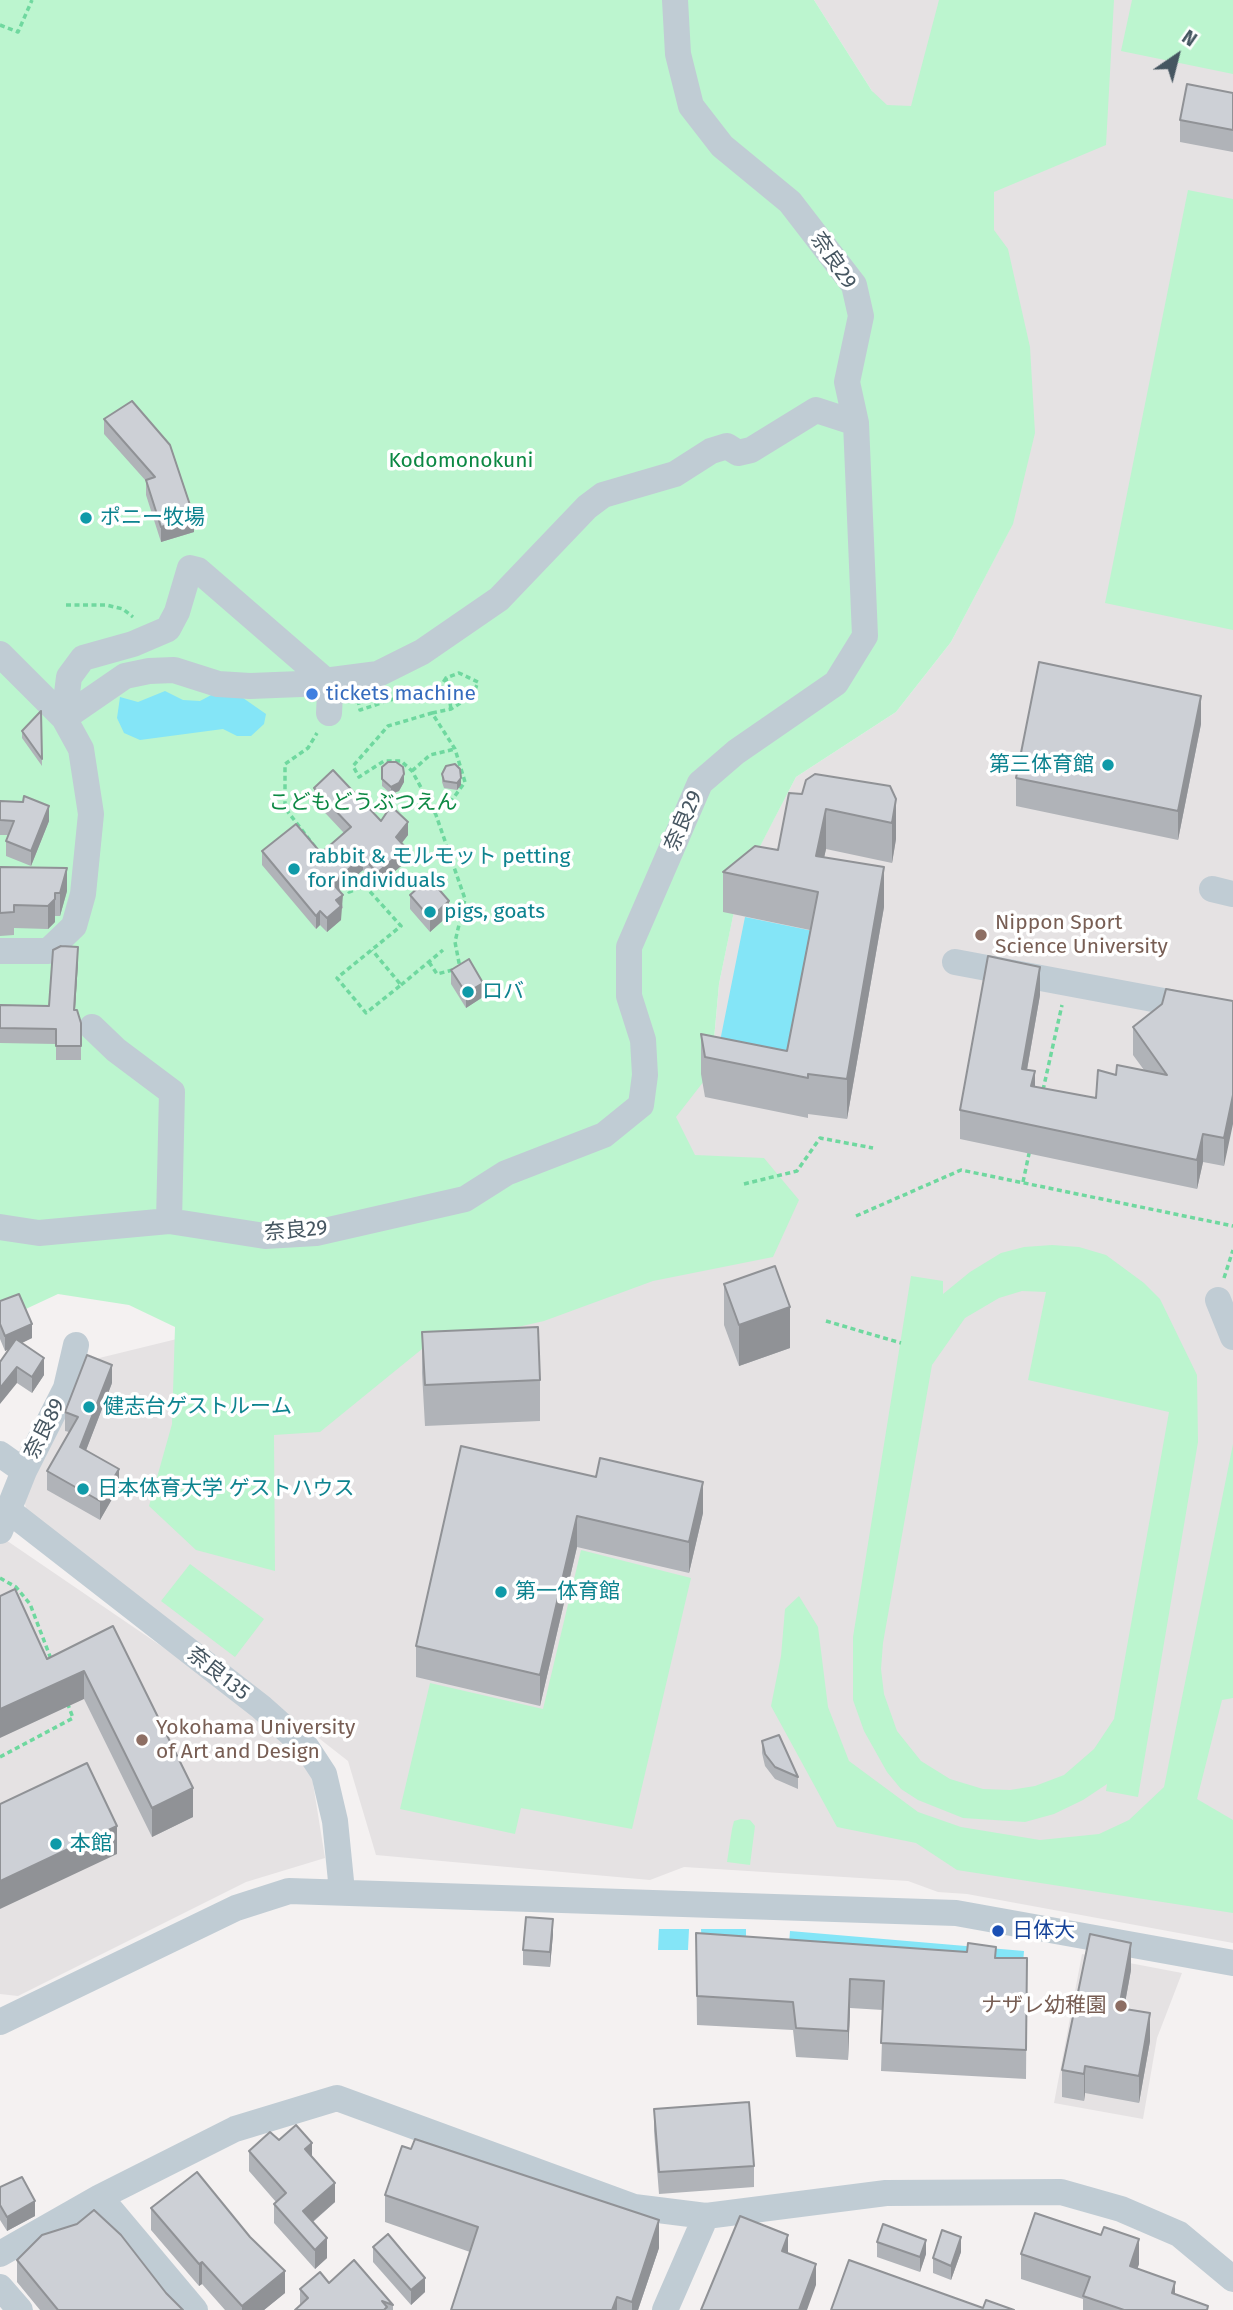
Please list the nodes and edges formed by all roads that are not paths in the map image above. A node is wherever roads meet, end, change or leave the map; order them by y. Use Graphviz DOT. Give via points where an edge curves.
graph roads {
  1 [pos="675,0"];
  2 [pos="856,422"];
  3 [pos="0,654"];
  4 [pos="325,680"];
  5 [pos="329,713"];
  6 [pos="64,718"];
  7 [pos="0,951"];
  8 [pos="955,962"];
  9 [pos="1233,1014"];
  10 [pos="92,1027"];
  11 [pos="169,1221"];
  12 [pos="0,1227"];
  13 [pos="1218,1300"];
  14 [pos="1233,1337"];
  15 [pos="76,1345"];
  16 [pos="0,1454"];
  17 [pos="24,1471"];
  18 [pos="4,1521"];
  19 [pos="342,1891"];
  20 [pos="1233,1963"];
  21 [pos="0,2022"];
  22 [pos="100,2197"];
  23 [pos="706,2216"];
  24 [pos="0,2254"];
  25 [pos="1233,2279"];
  26 [pos="0,2287"];
  27 [pos="20,2310"];
  28 [pos="195,2310"];
  29 [pos="665,2310"];
  1 -- 2 [label="street, 奈良29" via="678,54 691,106 722,146 790,202 854,285 861,316 847,382"];
  2 -- 4 [label="street" via="816,410 751,450 738,453 727,446 719,448 675,474 603,495 499,599 454,631 378,674"];
  2 -- 11 [label="street, 奈良29" via="865,636 836,683 736,752 700,783 629,947 629,996 643,1040 645,1075 640,1105 604,1135 506,1173 464,1199 316,1233 265,1236"];
  3 -- 6 [label="street"];
  4 -- 5 [label="street"];
  4 -- 6 [label="street" via="250,686 218,684 174,670 149,671 125,676"];
  4 -- 6 [label="street" via="198,570 190,568 169,629 83,658 69,677"];
  6 -- 7 [label="street" via="81,749 91,814 83,894 74,926 48,951"];
  8 -- 9 [label="street"];
  10 -- 11 [label="street" via="173,1092"];
  11 -- 12 [label="street, 奈良29" via="39,1233"];
  13 -- 14 [label="street"];
  15 -- 17 [label="street, 奈良89" via="66,1388"];
  16 -- 17 [label="street"];
  17 -- 18 [label="street, 奈良89"];
  18 -- 19 [label="street, 奈良135" via="261,1707 307,1748 324,1774 335,1821"];
  19 -- 20 [label="street" via="956,1913"];
  19 -- 21 [label="street" via="289,1891 252,1901"];
  22 -- 23 [label="street" via="235,2129 337,2098 634,2207"];
  22 -- 24 [label="street"];
  22 -- 28 [label="street"];
  23 -- 25 [label="street" via="886,2193 1061,2192 1121,2209 1178,2234"];
  23 -- 29 [label="street"];
  26 -- 27 [label="street"];
}
